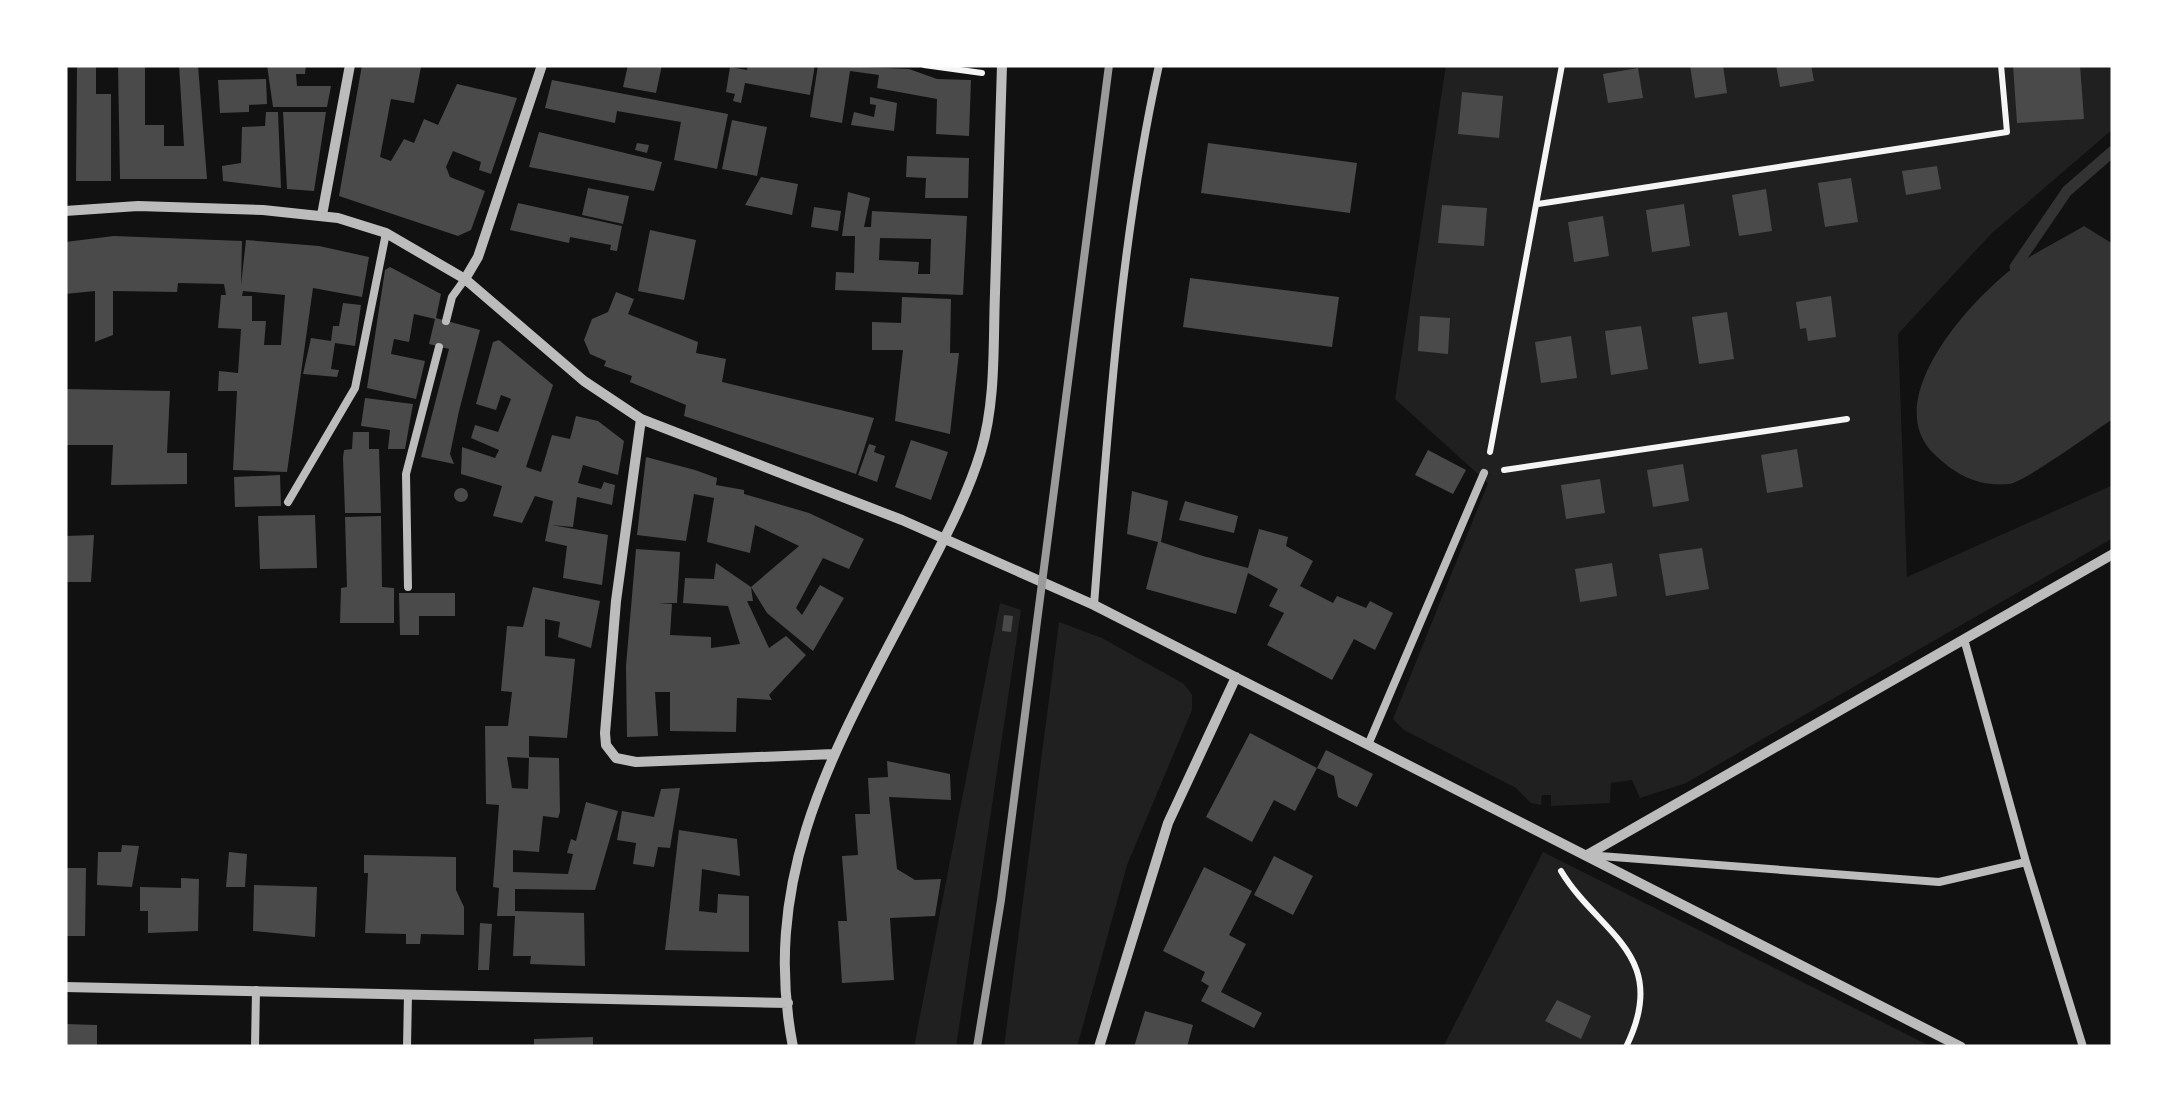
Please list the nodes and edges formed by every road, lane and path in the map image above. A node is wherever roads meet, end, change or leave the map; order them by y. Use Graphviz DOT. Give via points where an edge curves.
graph roads {
  1 [pos="350,65"];
  2 [pos="542,65"];
  3 [pos="924,65"];
  4 [pos="1159,65"];
  5 [pos="1562,65"];
  6 [pos="2001,65"];
  7 [pos="1002,70"];
  8 [pos="1538,204"];
  9 [pos="65,210"];
  10 [pos="322,216"];
  11 [pos="386,233"];
  12 [pos="465,279"];
  13 [pos="446,321"];
  14 [pos="439,346"];
  15 [pos="641,419"];
  16 [pos="1847,420"];
  17 [pos="1484,473"];
  18 [pos="288,502"];
  19 [pos="944,538"];
  20 [pos="2113,554"];
  21 [pos="408,587"];
  22 [pos="1094,605"];
  23 [pos="1964,640"];
  24 [pos="1236,678"];
  25 [pos="1368,745"];
  26 [pos="834,754"];
  27 [pos="1564,844"];
  28 [pos="1587,855"];
  29 [pos="2026,862"];
  30 [pos="65,987"];
  31 [pos="256,990"];
  32 [pos="408,994"];
  33 [pos="788,1003"];
  34 [pos="255,1047"];
  35 [pos="407,1047"];
  36 [pos="794,1047"];
  37 [pos="1099,1047"];
  38 [pos="1626,1047"];
  39 [pos="1961,1047"];
  40 [pos="2083,1047"];
  1 -- 10 [label="street"];
  2 -- 12 [label="street"];
  3 -- 7 [label="path"];
  4 -- 22 [label="lane" via="1138,186"];
  5 -- 8 [label="path"];
  6 -- 8 [label="path" via="2007,132"];
  7 -- 19 [label="street" via="988,420"];
  8 -- 17 [label="path"];
  9 -- 10 [label="street" via="205,206"];
  10 -- 11 [label="street"];
  11 -- 12 [label="street"];
  11 -- 18 [label="lane" via="355,388"];
  12 -- 13 [label="lane"];
  12 -- 15 [label="street" via="584,381"];
  14 -- 21 [label="lane" via="406,474"];
  15 -- 19 [label="street"];
  15 -- 26 [label="street" via="613,632 608,750 636,762"];
  16 -- 17 [label="path"];
  17 -- 25 [label="lane"];
  19 -- 22 [label="street"];
  19 -- 26 [label="street"];
  20 -- 23 [label="street"];
  22 -- 24 [label="street"];
  23 -- 28 [label="street"];
  23 -- 29 [label="lane"];
  24 -- 25 [label="street"];
  24 -- 37 [label="street" via="1161,842"];
  25 -- 27 [label="street"];
  26 -- 33 [label="street" via="794,863"];
  27 -- 28 [label="street"];
  27 -- 38 [label="path" via="1556,858 1568,884 1630,952 1638,1004"];
  28 -- 29 [label="lane" via="1939,882"];
  28 -- 39 [label="street"];
  29 -- 40 [label="lane"];
  30 -- 31 [label="street"];
  31 -- 32 [label="street"];
  31 -- 34 [label="lane"];
  32 -- 33 [label="street"];
  32 -- 35 [label="lane"];
  33 -- 36 [label="street"];
}
